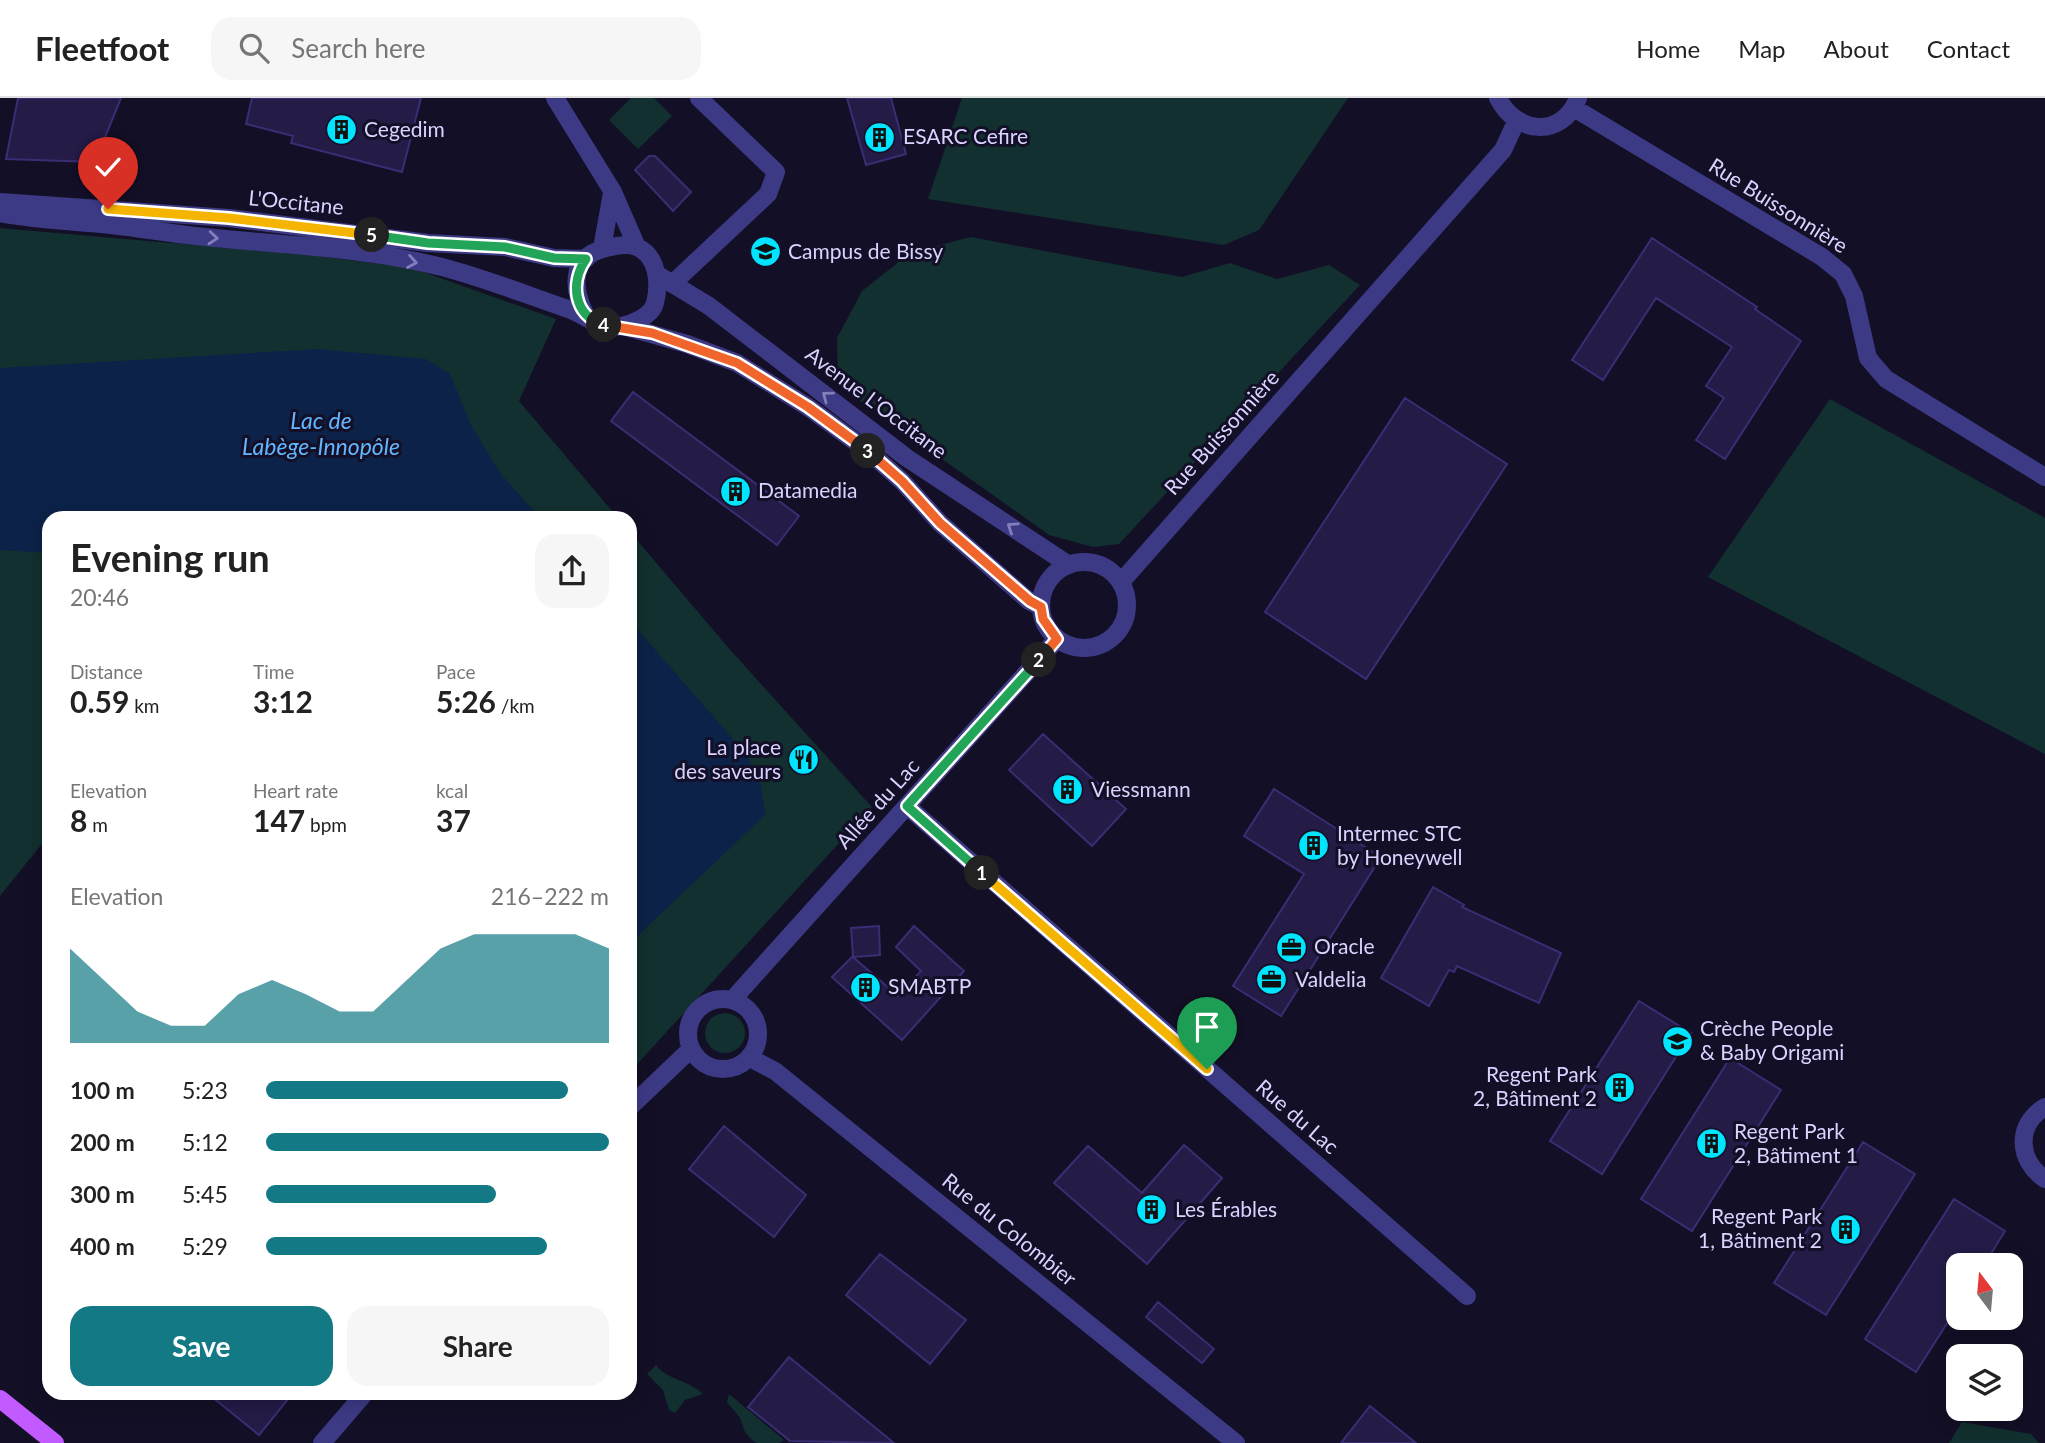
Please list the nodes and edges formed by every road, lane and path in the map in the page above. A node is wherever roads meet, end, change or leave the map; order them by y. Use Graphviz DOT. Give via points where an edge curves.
graph roads {
  1 [pos="555,98"];
  2 [pos="699,98"];
  3 [pos="1498,98"];
  4 [pos="1576,103"];
  5 [pos="1516,122"];
  6 [pos="612,192"];
  7 [pos="0,202"];
  8 [pos="0,213"];
  9 [pos="637,247"];
  10 [pos="602,248"];
  11 [pos="586,259"];
  12 [pos="665,279"];
  13 [pos="586,316"];
  14 [pos="623,326"];
  15 [pos="2045,477"];
  16 [pos="1069,565"];
  17 [pos="1121,582"];
  18 [pos="1041,607"];
  19 [pos="1057,639"];
  20 [pos="907,806"];
  21 [pos="733,999"];
  22 [pos="691,1049"];
  23 [pos="750,1058"];
  24 [pos="637,1100"];
  25 [pos="2045,1107"];
  26 [pos="2045,1180"];
  27 [pos="1467,1296"];
  28 [pos="0,1399"];
  29 [pos="359,1400"];
  30 [pos="55,1443"];
  31 [pos="322,1443"];
  32 [pos="1236,1443"];
  1 -- 6 [label="street"];
  2 -- 12 [label="street" via="776,172 768,194"];
  3 -- 5 [label="street"];
  4 -- 5 [label="street, Rue Buissonnière" via="1562,120 1549,126"];
  4 -- 15 [label="street, Rue Buissonnière" via="1822,257 1843,274 1854,296 1868,358 1886,379"];
  5 -- 17 [label="street, Rue Buissonnière" via="1503,150"];
  6 -- 9 [label="street"];
  6 -- 10 [label="street"];
  7 -- 11 [label="street, L'Occitane" via="229,218"];
  8 -- 13 [label="street, L'Occitane, one-way" via="379,256 442,268"];
  9 -- 10 [label="street"];
  9 -- 12 [label="street"];
  10 -- 11 [label="street"];
  11 -- 13 [label="street" via="575,286"];
  12 -- 14 [label="street" via="654,307"];
  16 -- 12 [label="street, Avenue L'Occitane, one-way" via="907,458 709,306"];
  13 -- 14 [label="street, L'Occitane" via="610,327"];
  14 -- 18 [label="street" via="737,363 808,407 877,458 940,523"];
  16 -- 17 [label="street" via="1098,564"];
  16 -- 18 [label="street" via="1049,580"];
  17 -- 19 [label="street" via="1126,617 1111,639 1084,648"];
  18 -- 19 [label="street" via="1043,619"];
  19 -- 20 [label="street, Allée du Lac"];
  20 -- 21 [label="street, Allée du Lac"];
  20 -- 27 [label="street, Rue du Lac"];
  21 -- 22 [label="street" via="710,1001 693,1016 688,1026"];
  21 -- 23 [label="street" via="752,1013 758,1024 759,1036"];
  22 -- 23 [label="street" via="697,1059 718,1069 730,1069"];
  22 -- 24 [label="street"];
  23 -- 32 [label="street, Rue du Colombier" via="775,1071"];
  25 -- 26 [label="street" via="2029,1122 2022,1141 2027,1160"];
  28 -- 30 [label="main road"];
  29 -- 31 [label="street"];
}
